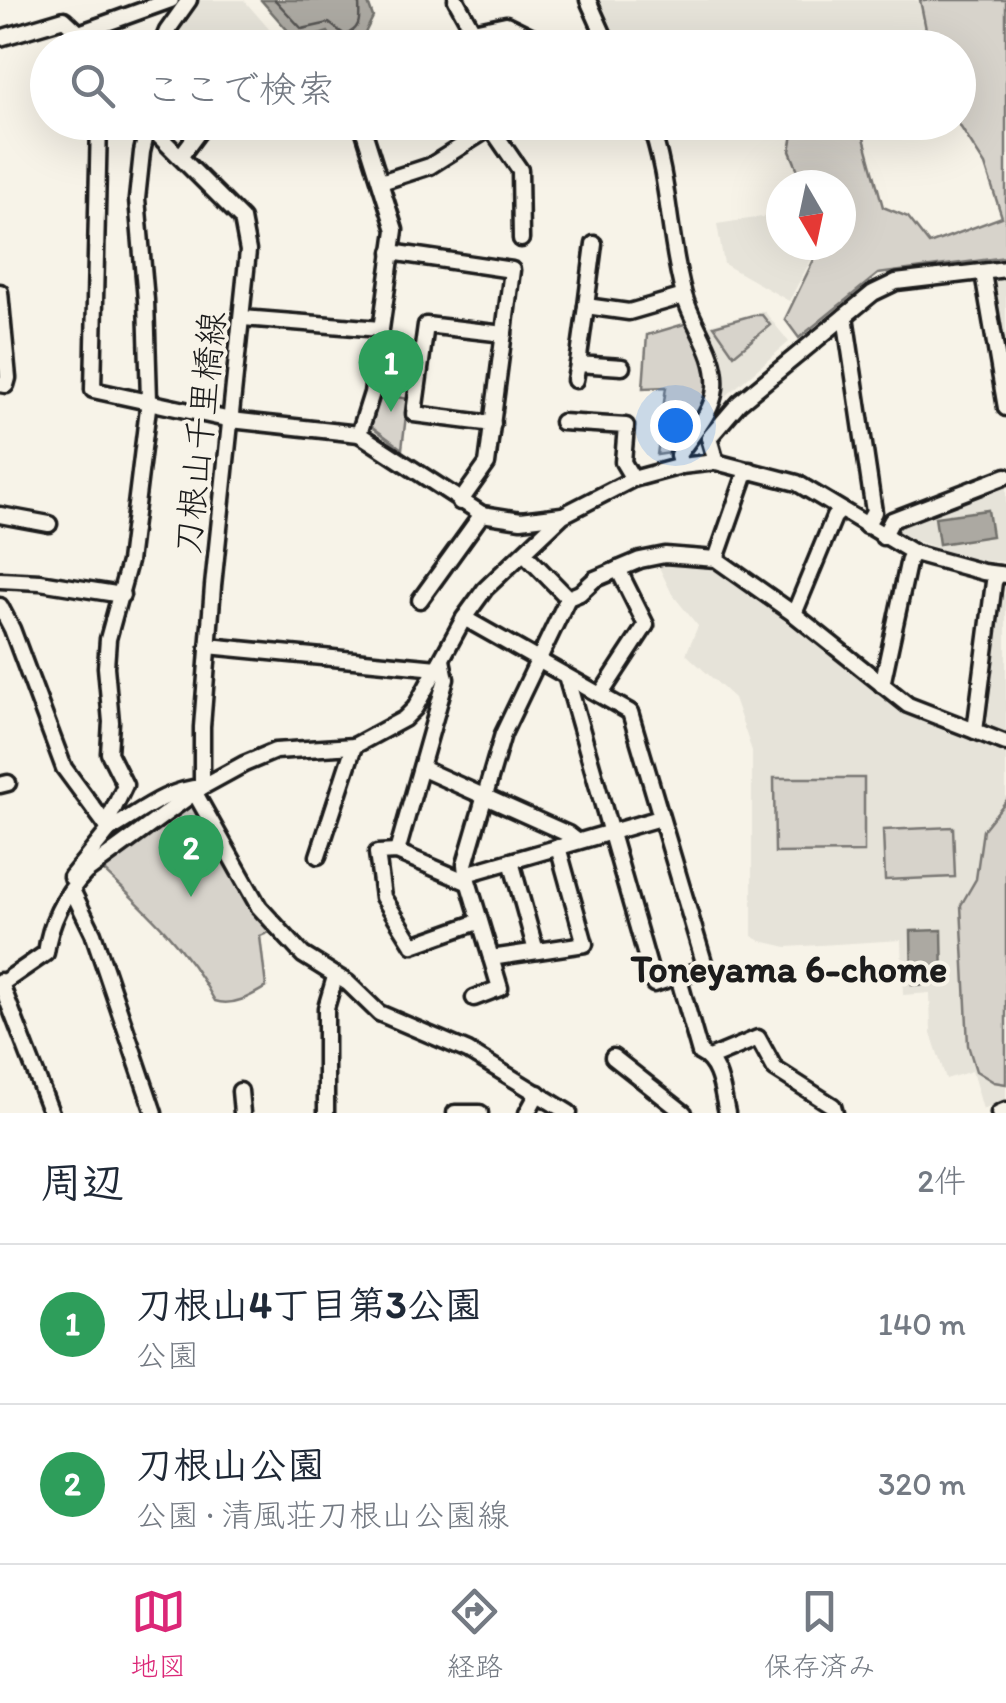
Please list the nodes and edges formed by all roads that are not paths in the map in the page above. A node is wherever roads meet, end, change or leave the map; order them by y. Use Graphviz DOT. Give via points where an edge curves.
graph roads {
  1 [pos="171,0"];
  2 [pos="189,0"];
  3 [pos="456,0"];
  4 [pos="588,0"];
  5 [pos="77,30"];
  6 [pos="85,30"];
  7 [pos="168,30"];
  8 [pos="473,30"];
  9 [pos="479,30"];
  10 [pos="518,30"];
  11 [pos="601,30"];
  12 [pos="0,38"];
  13 [pos="99,140"];
  14 [pos="145,140"];
  15 [pos="164,140"];
  16 [pos="193,140"];
  17 [pos="367,140"];
  18 [pos="467,140"];
  19 [pos="499,140"];
  20 [pos="656,140"];
  21 [pos="180,157"];
  22 [pos="381,182"];
  23 [pos="521,239"];
  24 [pos="594,244"];
  25 [pos="391,252"];
  26 [pos="1006,269"];
  27 [pos="983,272"];
  28 [pos="0,292"];
  29 [pos="684,296"];
  30 [pos="586,306"];
  31 [pos="845,316"];
  32 [pos="243,318"];
  33 [pos="380,329"];
  34 [pos="504,334"];
  35 [pos="578,364"];
  36 [pos="622,367"];
  37 [pos="576,380"];
  38 [pos="0,384"];
  39 [pos="149,400"];
  40 [pos="1006,408"];
  41 [pos="232,420"];
  42 [pos="562,422"];
  43 [pos="493,424"];
  44 [pos="359,434"];
  45 [pos="716,462"];
  46 [pos="681,466"];
  47 [pos="750,470"];
  48 [pos="1006,476"];
  49 [pos="633,479"];
  50 [pos="460,502"];
  51 [pos="840,511"];
  52 [pos="482,514"];
  53 [pos="0,515"];
  54 [pos="563,515"];
  55 [pos="49,524"];
  56 [pos="866,526"];
  57 [pos="883,537"];
  58 [pos="914,553"];
  59 [pos="525,554"];
  60 [pos="716,559"];
  61 [pos="618,570"];
  62 [pos="1002,575"];
  63 [pos="0,580"];
  64 [pos="122,595"];
  65 [pos="568,598"];
  66 [pos="420,600"];
  67 [pos="0,606"];
  68 [pos="794,614"];
  69 [pos="464,618"];
  70 [pos="208,646"];
  71 [pos="536,660"];
  72 [pos="440,664"];
  73 [pos="568,678"];
  74 [pos="882,684"];
  75 [pos="601,694"];
  76 [pos="974,731"];
  77 [pos="1006,743"];
  78 [pos="354,746"];
  79 [pos="422,769"];
  80 [pos="198,790"];
  81 [pos="485,794"];
  82 [pos="660,818"];
  83 [pos="107,827"];
  84 [pos="610,832"];
  85 [pos="577,841"];
  86 [pos="558,848"];
  87 [pos="397,852"];
  88 [pos="318,856"];
  89 [pos="511,861"];
  90 [pos="466,878"];
  91 [pos="73,887"];
  92 [pos="478,922"];
  93 [pos="536,951"];
  94 [pos="491,958"];
  95 [pos="678,976"];
  96 [pos="335,977"];
  97 [pos="1,982"];
  98 [pos="474,998"];
  99 [pos="5,1013"];
  100 [pos="613,1057"];
  101 [pos="710,1058"];
  102 [pos="240,1091"];
  103 [pos="538,1093"];
  104 [pos="1006,1110"];
  105 [pos="51,1113"];
  106 [pos="154,1113"];
  107 [pos="242,1113"];
  108 [pos="326,1113"];
  109 [pos="455,1113"];
  110 [pos="480,1113"];
  111 [pos="527,1113"];
  112 [pos="569,1113"];
  113 [pos="684,1113"];
  114 [pos="727,1113"];
  115 [pos="834,1113"];
  116 [pos="999,1113"];
  1 -- 6 [label="street"];
  2 -- 7 [label="street"];
  3 -- 8 [label="street"];
  4 -- 11 [label="street"];
  5 -- 12 [label="street" via="64,19"];
  9 -- 10 [label="street" via="506,24"];
  13 -- 39 [label="street" via="93,390"];
  14 -- 39 [label="street" via="137,199"];
  15 -- 21 [label="street, 刀根山千里橋線"];
  16 -- 21 [label="street"];
  17 -- 22 [label="street"];
  18 -- 22 [label="street" via="430,166"];
  19 -- 23 [label="street" via="520,170"];
  20 -- 29 [label="street"];
  21 -- 32 [label="street, 刀根山千里橋線" via="242,219 248,237"];
  22 -- 25 [label="street" via="394,230"];
  24 -- 30 [label="street"];
  25 -- 33 [label="street"];
  25 -- 34 [label="street" via="512,270"];
  26 -- 27 [label="street"];
  27 -- 31 [label="street" via="896,282"];
  27 -- 40 [label="street"];
  28 -- 38 [label="street" via="8,378"];
  29 -- 30 [label="street" via="629,312"];
  29 -- 46 [label="street" via="710,352 716,385 706,415 678,455"];
  30 -- 35 [label="street"];
  31 -- 45 [label="street" via="739,404 709,438"];
  31 -- 56 [label="street" via="874,512"];
  32 -- 33 [label="street"];
  32 -- 41 [label="street, 刀根山千里橋線"];
  33 -- 44 [label="street"];
  34 -- 43 [label="street"];
  34 -- 43 [label="street" via="426,325 414,414"];
  35 -- 36 [label="street"];
  35 -- 37 [label="street"];
  39 -- 41 [label="street"];
  39 -- 64 [label="street"];
  41 -- 44 [label="street"];
  41 -- 70 [label="street, 刀根山千里橋線"];
  42 -- 49 [label="street" via="626,426 622,462"];
  43 -- 50 [label="street" via="488,464"];
  44 -- 50 [label="street"];
  45 -- 46 [label="street"];
  45 -- 47 [label="street"];
  46 -- 49 [label="street"];
  47 -- 51 [label="street" via="797,483"];
  47 -- 60 [label="street"];
  48 -- 57 [label="street" via="892,520"];
  49 -- 54 [label="street"];
  50 -- 52 [label="street"];
  51 -- 56 [label="street"];
  51 -- 68 [label="street"];
  52 -- 54 [label="street" via="522,520"];
  52 -- 66 [label="street"];
  53 -- 55 [label="street"];
  54 -- 59 [label="street"];
  56 -- 57 [label="street"];
  57 -- 58 [label="street"];
  58 -- 62 [label="street"];
  58 -- 74 [label="street"];
  59 -- 65 [label="street"];
  59 -- 69 [label="street"];
  60 -- 61 [label="street" via="665,554"];
  60 -- 68 [label="street"];
  61 -- 65 [label="street"];
  61 -- 75 [label="street" via="646,624"];
  62 -- 76 [label="street" via="994,582"];
  63 -- 64 [label="street"];
  64 -- 83 [label="street" via="106,667 109,752 125,785"];
  65 -- 71 [label="street"];
  67 -- 83 [label="street" via="64,768"];
  68 -- 74 [label="street"];
  69 -- 71 [label="street"];
  69 -- 72 [label="street"];
  70 -- 72 [label="street"];
  70 -- 80 [label="street, 刀根山千里橋線"];
  71 -- 73 [label="street"];
  71 -- 81 [label="street"];
  72 -- 78 [label="street" via="404,719"];
  72 -- 79 [label="street" via="446,680"];
  73 -- 75 [label="street"];
  73 -- 84 [label="street"];
  74 -- 76 [label="street" via="908,705"];
  75 -- 82 [label="street" via="630,712"];
  76 -- 77 [label="street"];
  78 -- 80 [label="street" via="275,751"];
  78 -- 88 [label="street"];
  79 -- 81 [label="street"];
  79 -- 87 [label="street"];
  80 -- 83 [label="street" via="164,795"];
  80 -- 91 [label="street"];
  80 -- 96 [label="street" via="258,907 303,955"];
  81 -- 85 [label="street"];
  81 -- 90 [label="street"];
  82 -- 84 [label="street"];
  82 -- 95 [label="street" via="706,968"];
  83 -- 91 [label="street" via="68,881"];
  84 -- 85 [label="street"];
  84 -- 95 [label="street" via="654,984"];
  85 -- 86 [label="street"];
  86 -- 89 [label="street"];
  86 -- 93 [label="street" via="585,944"];
  87 -- 90 [label="street"];
  87 -- 92 [label="street" via="377,853 383,896 412,944"];
  89 -- 90 [label="street"];
  89 -- 93 [label="street"];
  90 -- 92 [label="street"];
  91 -- 97 [label="street" via="50,927 46,953"];
  91 -- 106 [label="street"];
  92 -- 94 [label="street"];
  93 -- 94 [label="street"];
  94 -- 98 [label="street" via="500,988"];
  95 -- 101 [label="street" via="700,1052"];
  96 -- 103 [label="street" via="379,1013 445,1040"];
  96 -- 108 [label="street" via="326,1008"];
  97 -- 99 [label="street"];
  99 -- 105 [label="street"];
  100 -- 113 [label="street"];
  101 -- 114 [label="street"];
  101 -- 115 [label="street" via="758,1038 776,1069"];
  102 -- 107 [label="street"];
  103 -- 111 [label="street"];
  103 -- 112 [label="street"];
  104 -- 116 [label="street"];
  109 -- 110 [label="street"];
}
